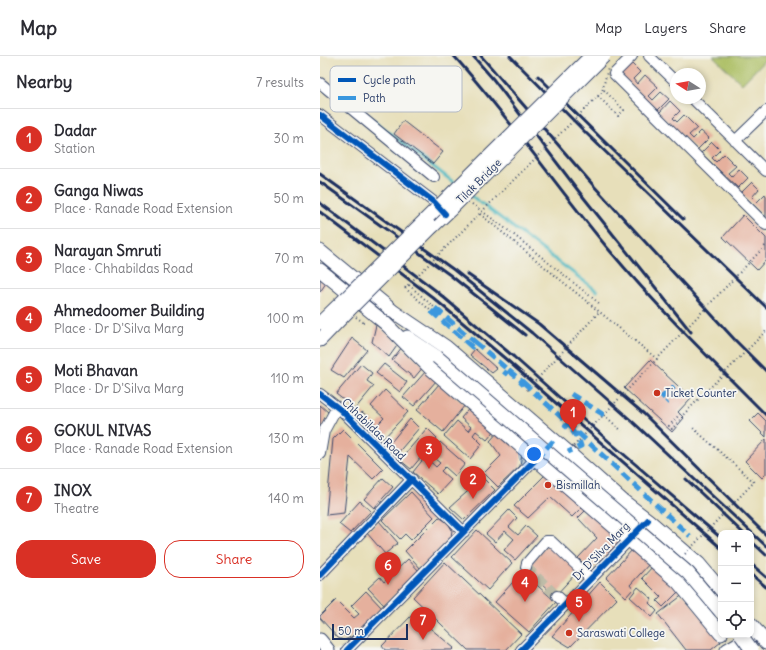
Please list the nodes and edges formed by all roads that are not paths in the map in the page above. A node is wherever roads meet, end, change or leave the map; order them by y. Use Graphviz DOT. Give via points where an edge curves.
graph roads {
  1 [pos="591,56"];
  2 [pos="632,56"];
  3 [pos="650,56"];
  4 [pos="607,61"];
  5 [pos="670,76"];
  6 [pos="320,83"];
  7 [pos="330,91"];
  8 [pos="698,104"];
  9 [pos="355,112"];
  10 [pos="766,112"];
  11 [pos="320,115"];
  12 [pos="736,141"];
  13 [pos="766,171"];
  14 [pos="434,177"];
  15 [pos="442,210"];
  16 [pos="766,225"];
  17 [pos="320,250"];
  18 [pos="320,270"];
  19 [pos="350,302"];
  20 [pos="394,312"];
  21 [pos="320,323"];
  22 [pos="385,323"];
  23 [pos="320,340"];
  24 [pos="437,357"];
  25 [pos="320,394"];
  26 [pos="337,407"];
  27 [pos="554,440"];
  28 [pos="320,454"];
  29 [pos="536,459"];
  30 [pos="412,479"];
  31 [pos="648,520"];
  32 [pos="464,532"];
  33 [pos="629,540"];
  34 [pos="526,567"];
  35 [pos="320,576"];
  36 [pos="591,579"];
  37 [pos="718,586"];
  38 [pos="557,596"];
  39 [pos="566,604"];
  40 [pos="718,608"];
  41 [pos="754,628"];
  42 [pos="718,631"];
  43 [pos="723,638"];
  44 [pos="743,638"];
  45 [pos="743,638"];
  46 [pos="320,640"];
  47 [pos="766,643"];
  48 [pos="731,649"];
  49 [pos="328,650"];
  50 [pos="347,650"];
  51 [pos="521,650"];
  52 [pos="752,650"];
  1 -- 15 [label="main road, Tilak Bridge, bridge"];
  2 -- 16 [label="street" via="614,74"];
  3 -- 5 [label="street"];
  4 -- 15 [label="main road, Tilak Bridge, bridge"];
  6 -- 7 [label="street"];
  8 -- 12 [label="street"];
  9 -- 14 [label="street"];
  10 -- 12 [label="street"];
  11 -- 15 [label="street"];
  12 -- 13 [label="street"];
  15 -- 19 [label="main road, Tilak Bridge, bridge"];
  17 -- 20 [label="main road"];
  18 -- 22 [label="main road"];
  19 -- 21 [label="main road"];
  19 -- 23 [label="main road"];
  20 -- 24 [label="main road"];
  20 -- 27 [label="main road" via="446,347"];
  22 -- 24 [label="main road"];
  22 -- 29 [label="main road" via="429,367"];
  24 -- 40 [label="main road, bridge" via="688,573"];
  25 -- 26 [label="street, Chhabildas Road"];
  26 -- 28 [label="street" via="324,430"];
  26 -- 30 [label="street, Chhabildas Road"];
  27 -- 29 [label="street"];
  27 -- 31 [label="main road" via="623,502"];
  29 -- 32 [label="street"];
  29 -- 33 [label="main road"];
  30 -- 32 [label="street, Chhabildas Road"];
  30 -- 35 [label="street"];
  31 -- 33 [label="street, Dr D'Silva Marg"];
  31 -- 37 [label="main road" via="699,564"];
  32 -- 50 [label="street"];
  33 -- 36 [label="street, Dr D'Silva Marg"];
  33 -- 42 [label="main road" via="678,582"];
  34 -- 36 [label="street" via="546,541 551,541"];
  36 -- 39 [label="street, Dr D'Silva Marg"];
  38 -- 39 [label="street"];
  39 -- 51 [label="street, Dr D'Silva Marg"];
  41 -- 47 [label="main road"];
  43 -- 48 [label="main road"];
  44 -- 48 [label="main road"];
  45 -- 52 [label="main road, bridge"];
  46 -- 49 [label="main road"];
}
